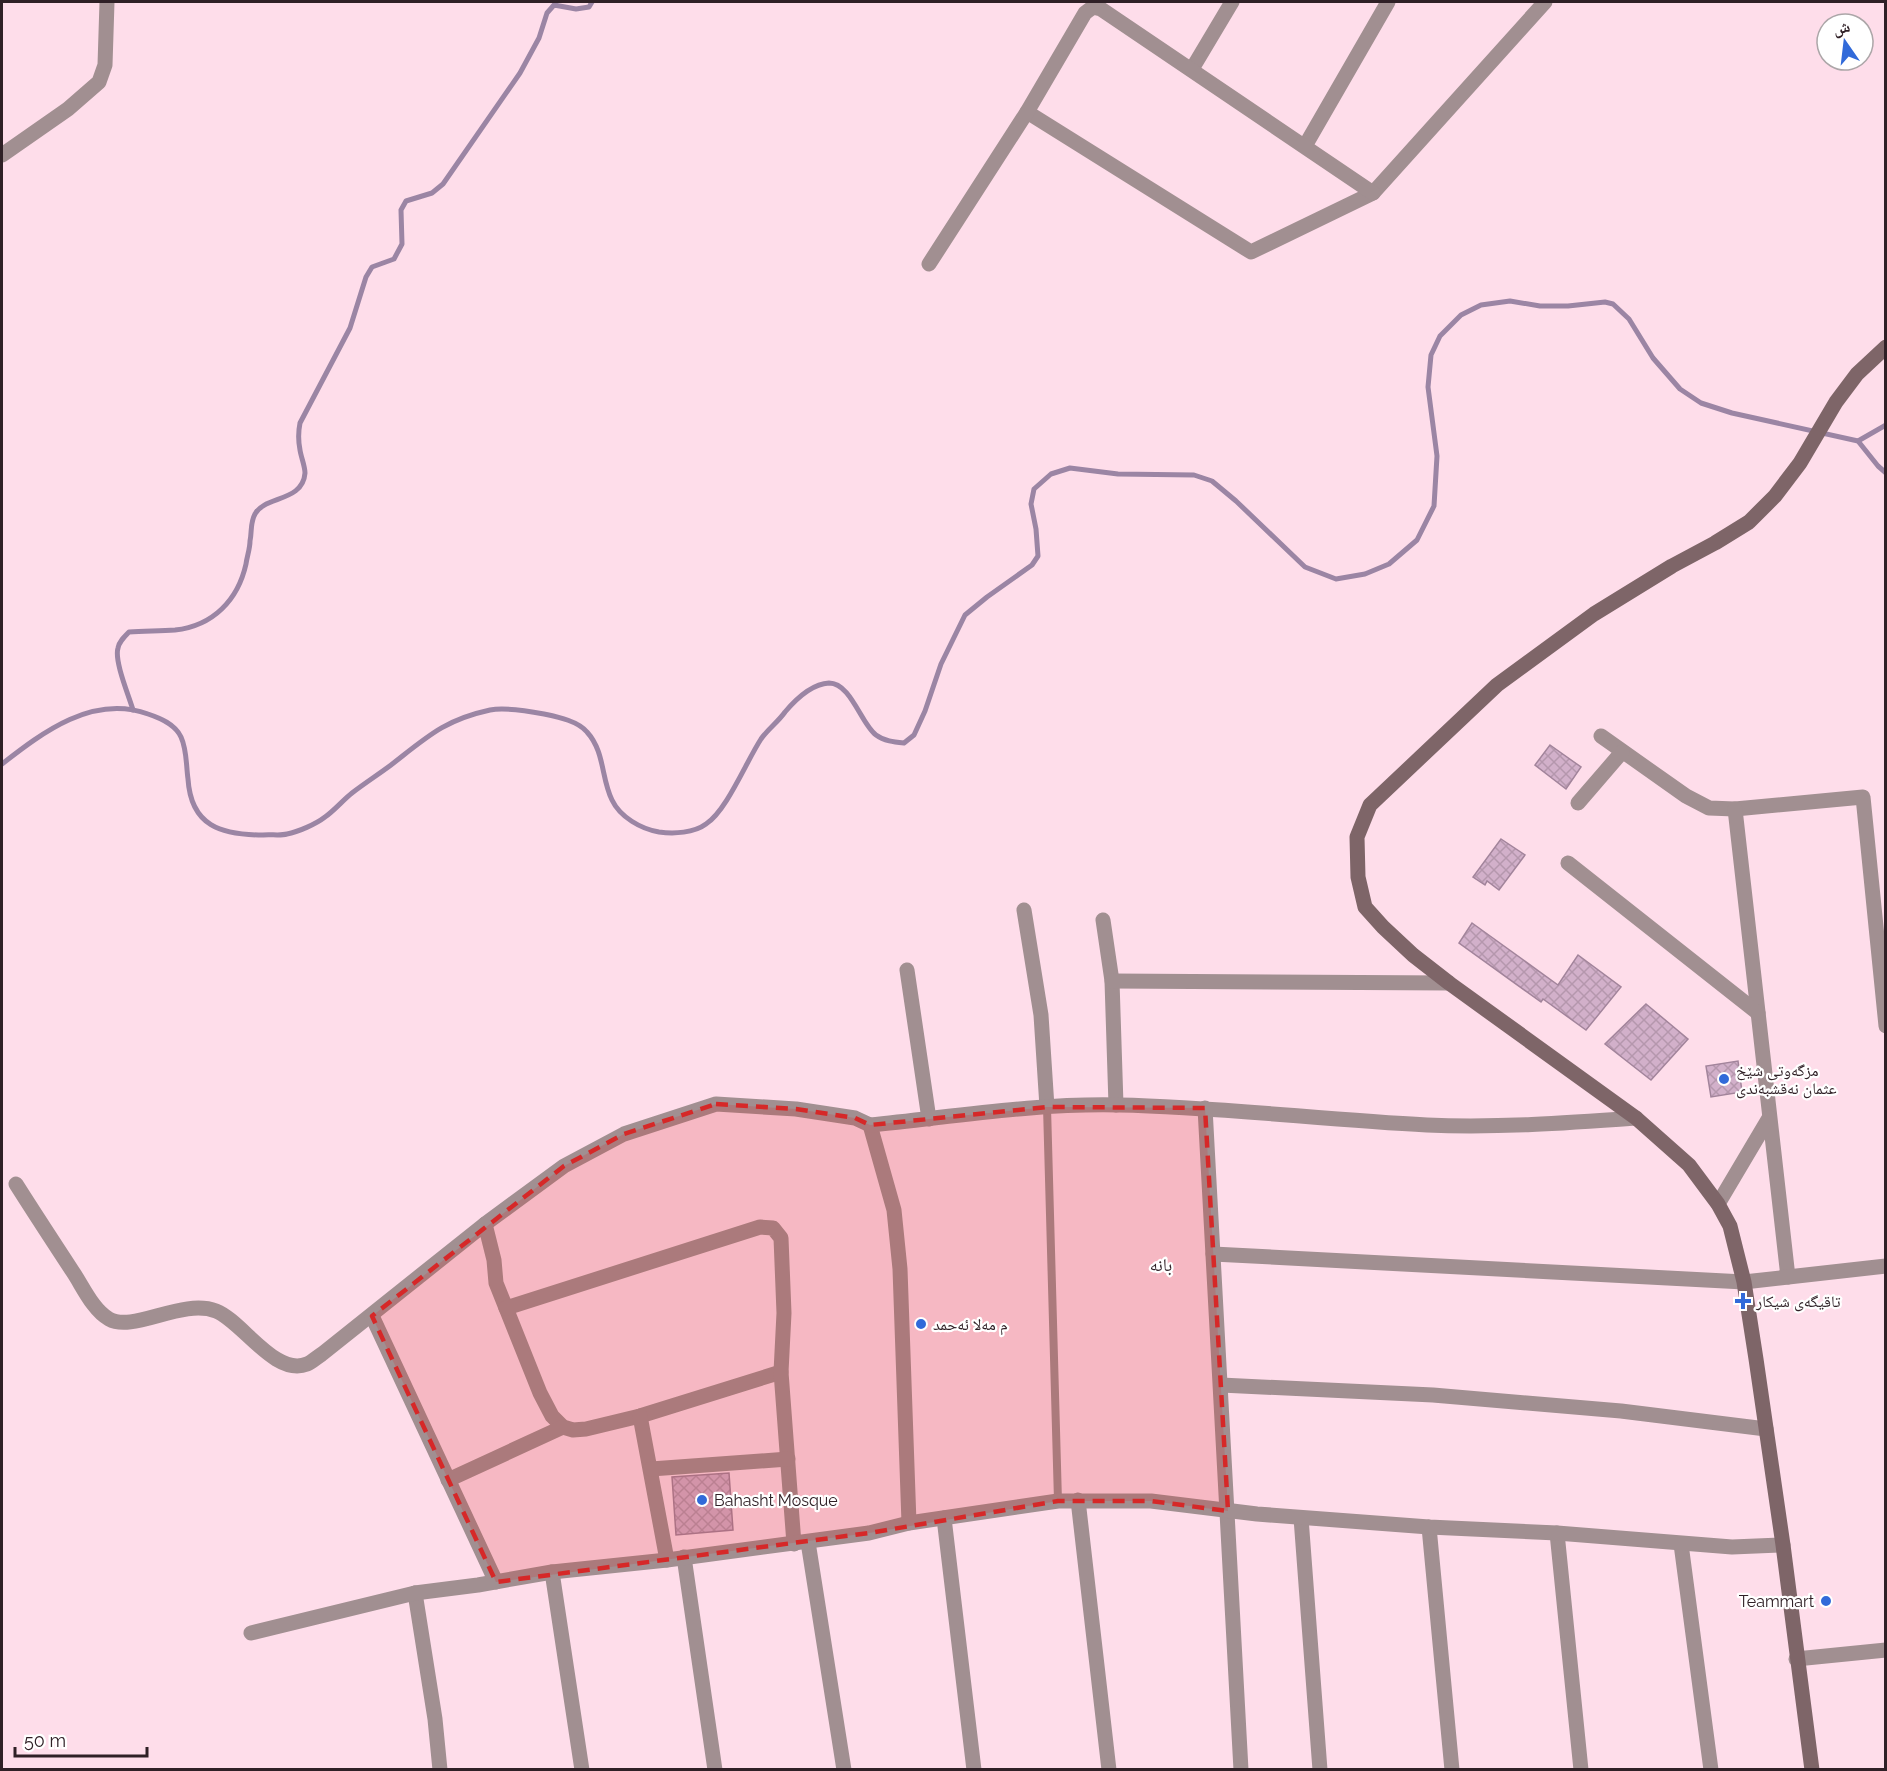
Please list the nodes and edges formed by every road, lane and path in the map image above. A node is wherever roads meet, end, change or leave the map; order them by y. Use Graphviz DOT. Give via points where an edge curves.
graph roads {
  1 [pos="107,2"];
  2 [pos="1232,2"];
  3 [pos="1388,2"];
  4 [pos="1545,2"];
  5 [pos="1191,69"];
  6 [pos="1027,112"];
  7 [pos="1305,146"];
  8 [pos="2,155"];
  9 [pos="1373,193"];
  10 [pos="929,264"];
  11 [pos="1886,348"];
  12 [pos="1601,736"];
  13 [pos="1622,752"];
  14 [pos="1578,803"];
  15 [pos="1735,809"];
  16 [pos="1568,863"];
  17 [pos="1024,910"];
  18 [pos="1103,920"];
  19 [pos="907,970"];
  20 [pos="1112,981"];
  21 [pos="1449,983"];
  22 [pos="1884,986"];
  23 [pos="1758,1013"];
  24 [pos="1886,1026"];
  25 [pos="1116,1105"];
  26 [pos="1047,1107"];
  27 [pos="1205,1108"];
  28 [pos="1636,1118"];
  29 [pos="1769,1118"];
  30 [pos="929,1119"];
  31 [pos="870,1125"];
  32 [pos="16,1184"];
  33 [pos="1718,1204"];
  34 [pos="485,1224"];
  35 [pos="1213,1254"];
  36 [pos="1886,1266"];
  37 [pos="1788,1277"];
  38 [pos="1743,1282"];
  39 [pos="506,1308"];
  40 [pos="372,1316"];
  41 [pos="781,1372"];
  42 [pos="1221,1385"];
  43 [pos="640,1416"];
  44 [pos="563,1427"];
  45 [pos="1766,1429"];
  46 [pos="788,1459"];
  47 [pos="651,1468"];
  48 [pos="448,1480"];
  49 [pos="1078,1500"];
  50 [pos="1058,1501"];
  51 [pos="1228,1511"];
  52 [pos="944,1518"];
  53 [pos="1301,1518"];
  54 [pos="909,1523"];
  55 [pos="1429,1527"];
  56 [pos="1557,1533"];
  57 [pos="801,1543"];
  58 [pos="1682,1544"];
  59 [pos="1783,1545"];
  60 [pos="684,1557"];
  61 [pos="667,1560"];
  62 [pos="552,1572"];
  63 [pos="496,1582"];
  64 [pos="415,1593"];
  65 [pos="251,1633"];
  66 [pos="1886,1650"];
  67 [pos="1796,1659"];
  68 [pos="440,1770"];
  69 [pos="582,1770"];
  70 [pos="715,1770"];
  71 [pos="844,1770"];
  72 [pos="974,1770"];
  73 [pos="1109,1770"];
  74 [pos="1241,1770"];
  75 [pos="1320,1770"];
  76 [pos="1452,1770"];
  77 [pos="1581,1770"];
  78 [pos="1712,1770"];
  79 [pos="1812,1770"];
  1 -- 8 [label="street" via="105,65 99,82"];
  2 -- 5 [label="street"];
  3 -- 7 [label="street"];
  4 -- 9 [label="street"];
  5 -- 6 [label="street" via="1093,7 1085,13"];
  5 -- 7 [label="street"];
  6 -- 9 [label="street" via="1251,252"];
  6 -- 10 [label="street"];
  7 -- 9 [label="street"];
  11 -- 21 [label="street" via="1857,374 1800,463 1749,522 1594,614 1506,679 1370,805 1357,837 1358,877 1365,907 1413,955"];
  12 -- 13 [label="street"];
  13 -- 14 [label="street"];
  13 -- 15 [label="street" via="1701,804"];
  15 -- 22 [label="street" via="1863,797"];
  15 -- 23 [label="street"];
  16 -- 23 [label="street"];
  17 -- 26 [label="street" via="1041,1015"];
  18 -- 20 [label="street"];
  19 -- 30 [label="street"];
  20 -- 21 [label="street"];
  20 -- 25 [label="street"];
  21 -- 28 [label="street"];
  22 -- 24 [label="street"];
  23 -- 29 [label="street"];
  25 -- 26 [label="street"];
  25 -- 27 [label="street"];
  26 -- 30 [label="street"];
  26 -- 50 [label="lane"];
  27 -- 28 [label="street" via="1429,1125 1523,1126"];
  27 -- 35 [label="street"];
  28 -- 33 [label="street" via="1689,1165"];
  29 -- 33 [label="street"];
  29 -- 37 [label="street"];
  30 -- 31 [label="street"];
  31 -- 34 [label="street" via="855,1118 796,1109 716,1104 624,1134 564,1166"];
  31 -- 54 [label="street" via="894,1210 900,1269"];
  32 -- 40 [label="street" via="86,1292 111,1321 125,1322 198,1307 217,1311 277,1360 292,1366 306,1365"];
  33 -- 38 [label="street" via="1730,1227"];
  34 -- 39 [label="street" via="496,1283"];
  34 -- 40 [label="street"];
  35 -- 38 [label="street"];
  35 -- 42 [label="street"];
  36 -- 37 [label="street"];
  37 -- 38 [label="street"];
  38 -- 45 [label="street"];
  39 -- 41 [label="street" via="760,1227 773,1228 781,1238"];
  39 -- 44 [label="street" via="540,1393"];
  40 -- 48 [label="street"];
  41 -- 43 [label="street"];
  41 -- 46 [label="street"];
  42 -- 45 [label="street" via="1433,1395"];
  42 -- 51 [label="street"];
  43 -- 44 [label="street" via="586,1429"];
  43 -- 47 [label="street"];
  44 -- 48 [label="street"];
  45 -- 59 [label="street"];
  46 -- 47 [label="street"];
  46 -- 57 [label="street"];
  47 -- 61 [label="street"];
  48 -- 63 [label="street"];
  49 -- 50 [label="street"];
  49 -- 51 [label="street" via="1151,1501"];
  49 -- 73 [label="street"];
  50 -- 52 [label="street"];
  51 -- 53 [label="street"];
  51 -- 74 [label="street"];
  52 -- 54 [label="street"];
  52 -- 72 [label="street"];
  53 -- 55 [label="street"];
  53 -- 75 [label="street"];
  54 -- 57 [label="street"];
  55 -- 56 [label="street"];
  55 -- 76 [label="street"];
  56 -- 58 [label="street"];
  56 -- 77 [label="street"];
  57 -- 60 [label="street"];
  57 -- 71 [label="street"];
  58 -- 59 [label="street"];
  58 -- 78 [label="street"];
  59 -- 67 [label="street"];
  60 -- 61 [label="street"];
  60 -- 70 [label="street"];
  61 -- 62 [label="street"];
  62 -- 63 [label="street"];
  62 -- 69 [label="street"];
  63 -- 64 [label="street"];
  64 -- 65 [label="street"];
  64 -- 68 [label="street"];
  66 -- 67 [label="street"];
  67 -- 79 [label="street"];
}
